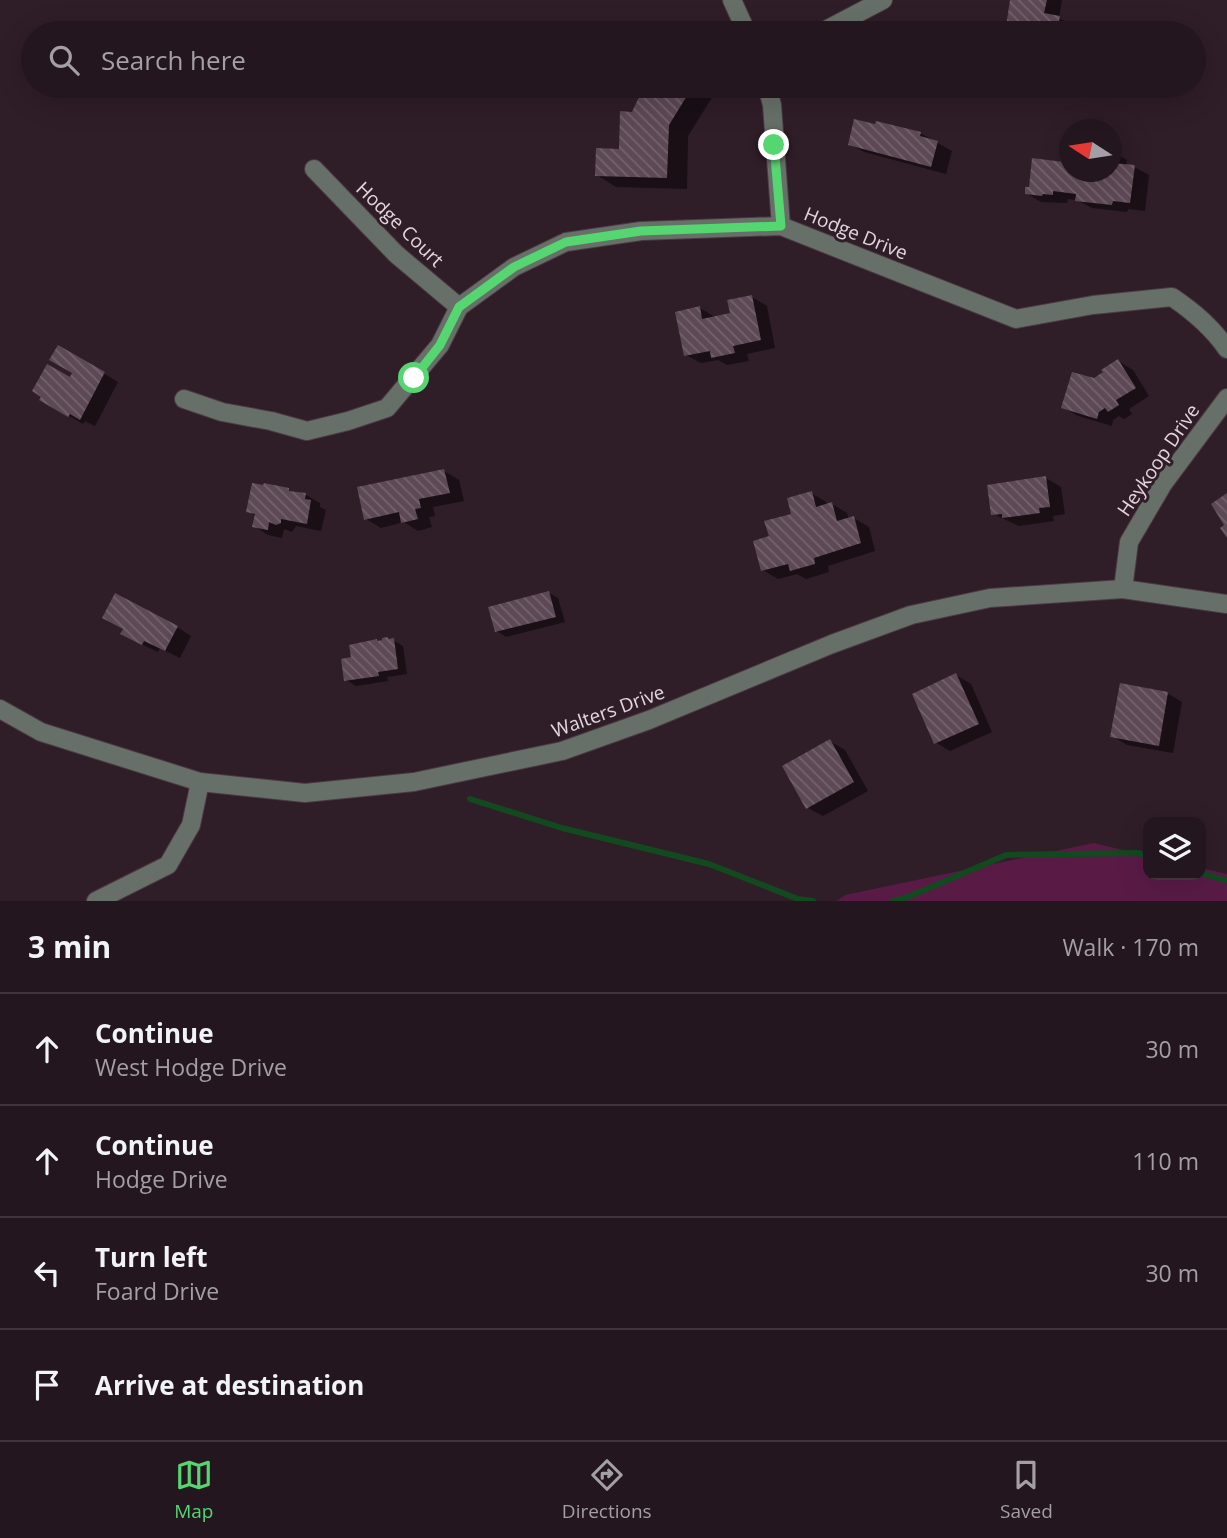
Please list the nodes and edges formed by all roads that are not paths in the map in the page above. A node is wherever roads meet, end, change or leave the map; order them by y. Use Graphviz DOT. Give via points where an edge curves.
graph roads {
  1 [pos="732,0"];
  2 [pos="883,0"];
  3 [pos="742,21"];
  4 [pos="843,21"];
  5 [pos="770,98"];
  6 [pos="314,169"];
  7 [pos="781,226"];
  8 [pos="459,307"];
  9 [pos="1227,349"];
  10 [pos="1227,398"];
  11 [pos="184,400"];
  12 [pos="1123,589"];
  13 [pos="1227,604"];
  14 [pos="0,709"];
  15 [pos="201,782"];
  16 [pos="96,901"];
  1 -- 3 [label="street"];
  2 -- 4 [label="street"];
  5 -- 7 [label="street"];
  6 -- 8 [label="street, Hodge Court" via="396,254"];
  7 -- 8 [label="street, Hodge Drive" via="641,231 566,242 514,267"];
  7 -- 9 [label="street, Hodge Drive" via="1016,319 1172,297 1193,311"];
  8 -- 11 [label="street" via="440,345 387,408 307,431"];
  10 -- 12 [label="street, Heykoop Drive" via="1163,484 1129,542"];
  12 -- 13 [label="street, Walters Drive"];
  12 -- 15 [label="street, Walters Drive" via="990,598 911,615 649,720 535,757 414,782 305,793"];
  14 -- 15 [label="street, Walters Drive" via="41,733"];
  15 -- 16 [label="street" via="191,825 168,865"];
}
